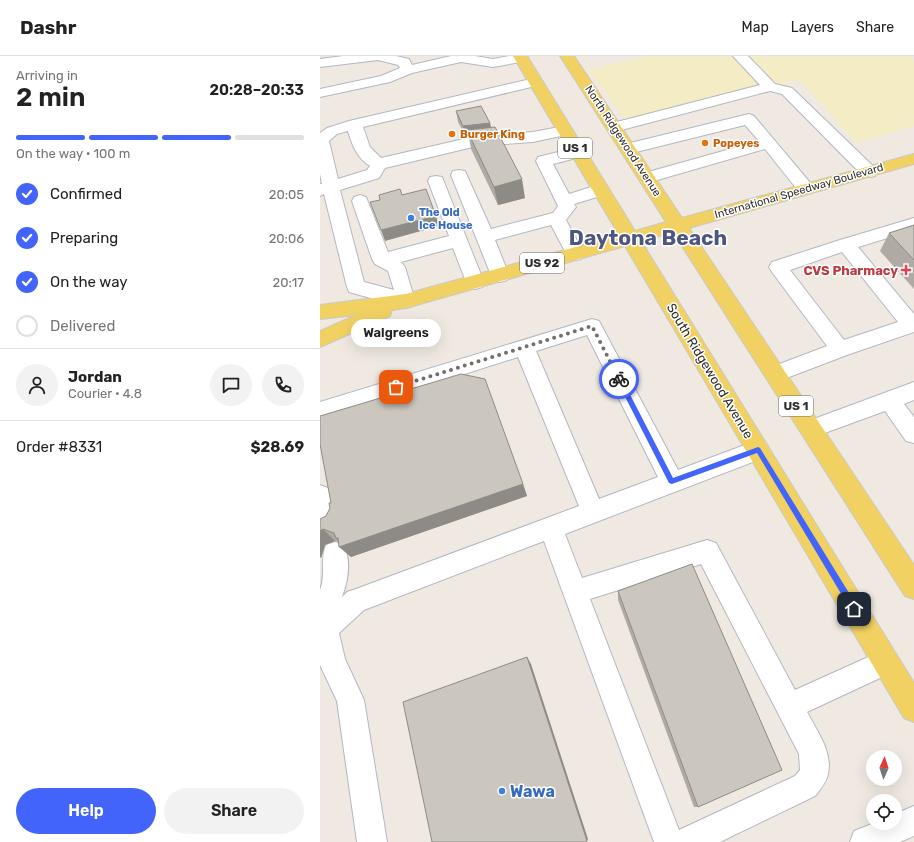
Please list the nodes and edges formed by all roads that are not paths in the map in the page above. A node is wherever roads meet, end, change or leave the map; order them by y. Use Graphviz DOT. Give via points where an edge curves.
graph roads {
  1 [pos="567,56"];
  2 [pos="740,56"];
  3 [pos="521,57"];
  4 [pos="320,63"];
  5 [pos="408,70"];
  6 [pos="535,82"];
  7 [pos="770,87"];
  8 [pos="320,93"];
  9 [pos="354,124"];
  10 [pos="614,128"];
  11 [pos="565,130"];
  12 [pos="769,143"];
  13 [pos="628,149"];
  14 [pos="578,152"];
  15 [pos="914,159"];
  16 [pos="376,169"];
  17 [pos="869,172"];
  18 [pos="459,175"];
  19 [pos="647,178"];
  20 [pos="436,181"];
  21 [pos="325,188"];
  22 [pos="806,189"];
  23 [pos="601,190"];
  24 [pos="360,201"];
  25 [pos="564,201"];
  26 [pos="556,218"];
  27 [pos="914,224"];
  28 [pos="678,226"];
  29 [pos="485,237"];
  30 [pos="631,239"];
  31 [pos="459,240"];
  32 [pos="846,244"];
  33 [pos="575,254"];
  34 [pos="383,260"];
  35 [pos="500,275"];
  36 [pos="475,282"];
  37 [pos="406,300"];
  38 [pos="324,314"];
  39 [pos="913,324"];
  40 [pos="320,338"];
  41 [pos="524,347"];
  42 [pos="840,349"];
  43 [pos="776,374"];
  44 [pos="914,391"];
  45 [pos="888,400"];
  46 [pos="320,411"];
  47 [pos="811,428"];
  48 [pos="914,434"];
  49 [pos="758,450"];
  50 [pos="672,481"];
  51 [pos="320,495"];
  52 [pos="593,512"];
  53 [pos="328,519"];
  54 [pos="551,528"];
  55 [pos="335,553"];
  56 [pos="914,587"];
  57 [pos="575,592"];
  58 [pos="322,623"];
  59 [pos="886,662"];
  60 [pos="790,706"];
  61 [pos="914,708"];
  62 [pos="914,821"];
  63 [pos="372,842"];
  64 [pos="669,842"];
  65 [pos="687,842"];
  66 [pos="865,842"];
  1 -- 10 [label="main road, North Ridgewood Avenue / US 1"];
  2 -- 7 [label="lane"];
  3 -- 5 [label="lane" via="493,62 461,58"];
  3 -- 6 [label="main road, US 1"];
  4 -- 5 [label="lane" via="378,56 404,62"];
  5 -- 8 [label="lane" via="385,79"];
  6 -- 9 [label="lane"];
  6 -- 11 [label="main road, US 1"];
  7 -- 10 [label="lane"];
  7 -- 17 [label="lane" via="787,91"];
  9 -- 16 [label="lane" via="362,151 371,159"];
  9 -- 21 [label="lane" via="332,130 321,140"];
  10 -- 13 [label="main road, North Ridgewood Avenue / US 1"];
  11 -- 14 [label="main road, US 1"];
  11 -- 16 [label="lane"];
  12 -- 13 [label="lane" via="749,119"];
  12 -- 19 [label="lane"];
  12 -- 22 [label="lane"];
  13 -- 19 [label="main road, North Ridgewood Avenue / US 1"];
  14 -- 23 [label="main road, US 1"];
  14 -- 25 [label="lane" via="544,161"];
  15 -- 17 [label="main road, International Speedway Boulevard / US 92"];
  16 -- 21 [label="lane"];
  17 -- 22 [label="main road, International Speedway Boulevard / US 92"];
  18 -- 29 [label="lane"];
  19 -- 28 [label="main road, North Ridgewood Avenue / US 1"];
  20 -- 31 [label="lane"];
  21 -- 37 [label="lane" via="356,288"];
  22 -- 28 [label="main road, International Speedway Boulevard / US 92"];
  23 -- 25 [label="lane"];
  23 -- 30 [label="main road, US 1"];
  24 -- 34 [label="lane"];
  25 -- 26 [label="lane" via="567,207"];
  26 -- 29 [label="lane"];
  26 -- 33 [label="lane"];
  27 -- 32 [label="lane"];
  28 -- 30 [label="main road, International Speedway Boulevard / US 92"];
  28 -- 43 [label="main road, US 1"];
  29 -- 35 [label="lane"];
  30 -- 33 [label="main road, International Speedway Boulevard / US 92"];
  30 -- 49 [label="main road, South Ridgewood Avenue / US 1"];
  31 -- 34 [label="lane"];
  31 -- 36 [label="lane"];
  32 -- 39 [label="lane"];
  32 -- 42 [label="lane" via="778,267"];
  33 -- 35 [label="main road, International Speedway Boulevard / US 92"];
  34 -- 37 [label="lane" via="396,267"];
  35 -- 36 [label="main road, International Speedway Boulevard / US 92"];
  36 -- 37 [label="main road, International Speedway Boulevard / US 92"];
  37 -- 38 [label="main road, International Speedway Boulevard / US 92"];
  37 -- 40 [label="main road, International Speedway Boulevard / US 92"];
  39 -- 42 [label="lane"];
  41 -- 46 [label="lane"];
  41 -- 50 [label="lane" via="592,326"];
  41 -- 52 [label="lane"];
  42 -- 43 [label="lane"];
  43 -- 47 [label="main road, US 1"];
  44 -- 45 [label="lane"];
  45 -- 47 [label="lane"];
  45 -- 48 [label="lane"];
  47 -- 56 [label="main road, US 1"];
  49 -- 50 [label="lane"];
  49 -- 59 [label="main road, South Ridgewood Avenue / US 1"];
  50 -- 52 [label="lane"];
  51 -- 53 [label="lane"];
  52 -- 54 [label="lane"];
  54 -- 57 [label="lane"];
  54 -- 58 [label="lane" via="356,601"];
  55 -- 58 [label="lane" via="335,583"];
  57 -- 60 [label="lane" via="707,551"];
  57 -- 64 [label="lane"];
  58 -- 63 [label="lane" via="332,662 350,700"];
  59 -- 60 [label="lane"];
  59 -- 61 [label="main road, South Ridgewood Avenue / US 1"];
  60 -- 65 [label="lane" via="813,752 814,774 805,786"];
  62 -- 66 [label="lane"];
}
